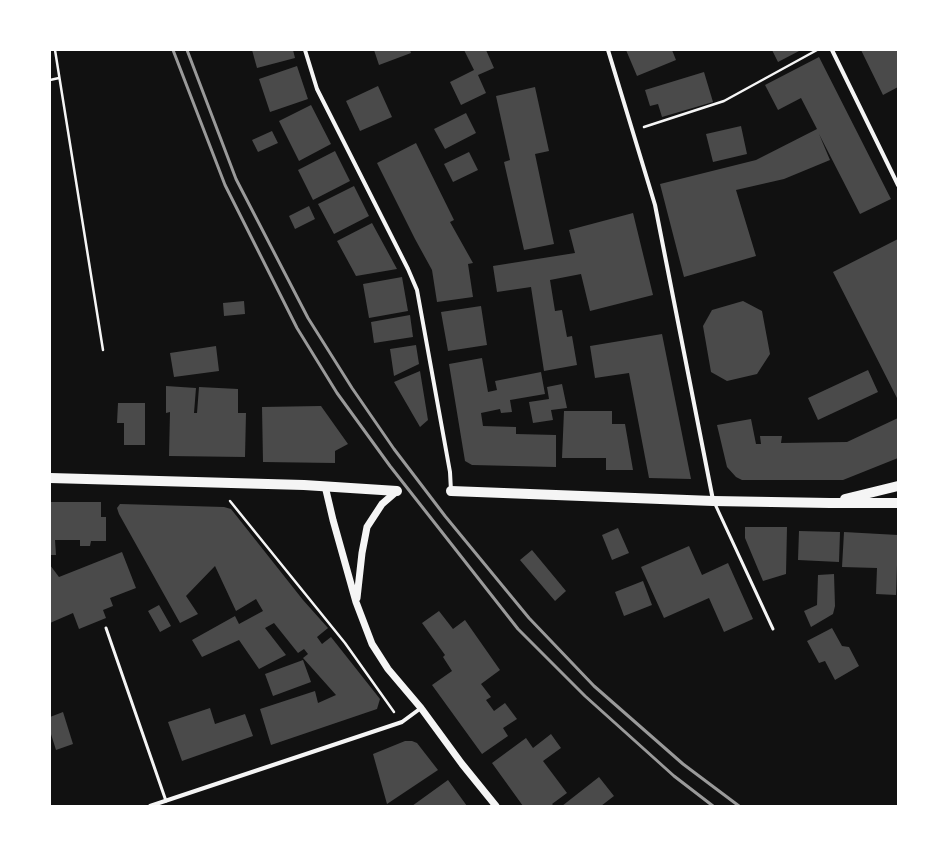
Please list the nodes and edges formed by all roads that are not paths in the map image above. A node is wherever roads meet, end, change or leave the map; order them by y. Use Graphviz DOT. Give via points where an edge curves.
graph roads {
  1 [pos="305,50"];
  2 [pos="608,50"];
  3 [pos="832,50"];
  4 [pos="898,185"];
  5 [pos="50,478"];
  6 [pos="325,486"];
  7 [pos="898,486"];
  8 [pos="397,491"];
  9 [pos="451,491"];
  10 [pos="713,501"];
  11 [pos="830,503"];
  12 [pos="898,503"];
  13 [pos="356,602"];
  14 [pos="106,628"];
  15 [pos="773,628"];
  16 [pos="422,708"];
  17 [pos="166,801"];
  18 [pos="150,806"];
  19 [pos="496,806"];
  1 -- 9 [label="street" via="317,89 417,290 450,472"];
  2 -- 10 [label="street" via="655,205"];
  3 -- 4 [label="street"];
  5 -- 6 [label="main road"];
  6 -- 8 [label="main road"];
  6 -- 13 [label="street"];
  7 -- 11 [label="main road"];
  8 -- 13 [label="street" via="382,504 367,527"];
  9 -- 10 [label="main road"];
  10 -- 11 [label="main road"];
  10 -- 15 [label="lane"];
  11 -- 12 [label="main road"];
  13 -- 16 [label="street" via="372,644 388,669"];
  14 -- 17 [label="lane"];
  16 -- 17 [label="street" via="402,722"];
  16 -- 19 [label="street"];
  17 -- 18 [label="street"];
}
